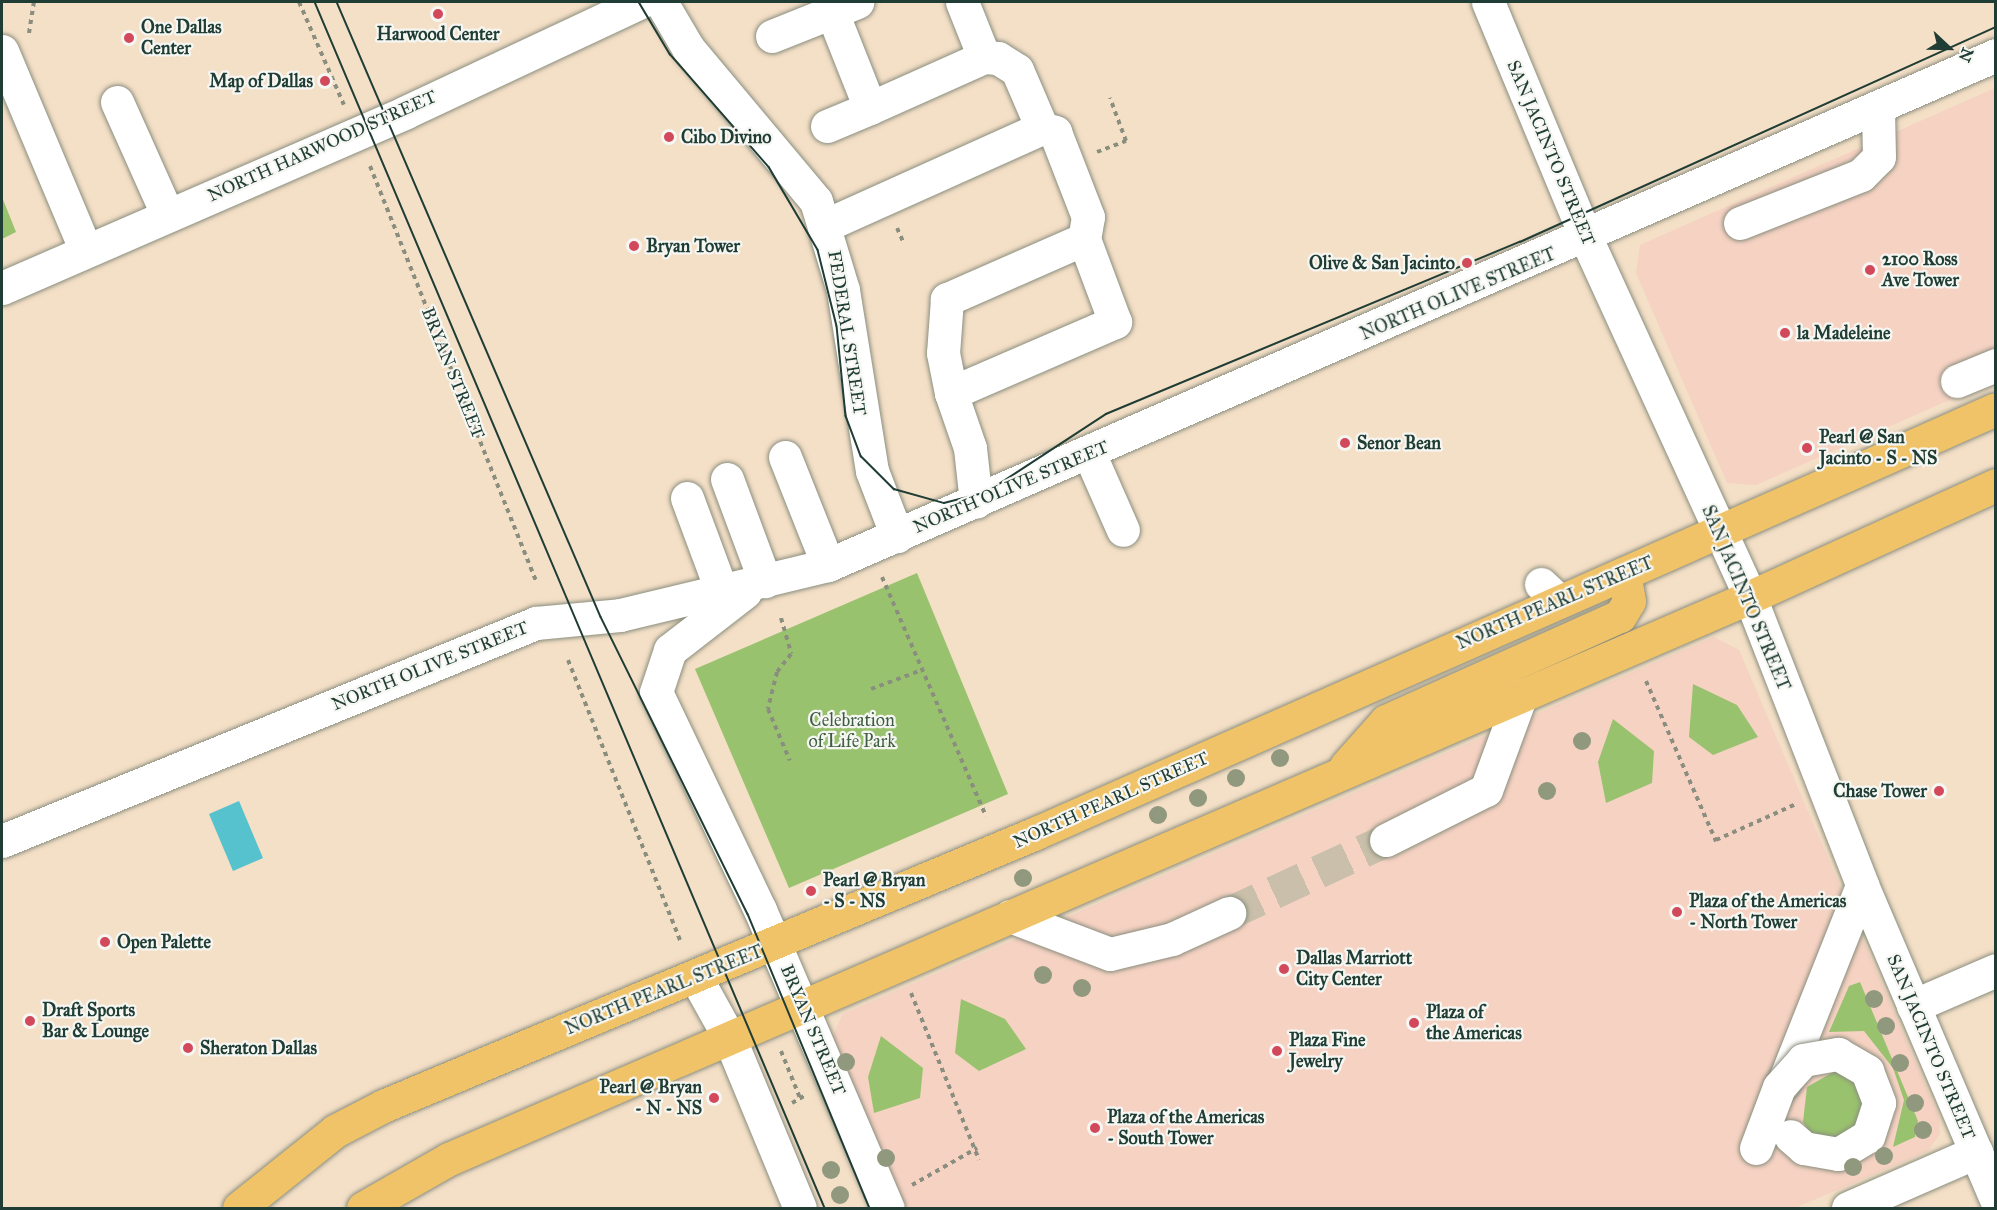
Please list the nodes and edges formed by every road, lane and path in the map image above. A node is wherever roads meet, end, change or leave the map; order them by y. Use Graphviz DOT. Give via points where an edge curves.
graph roads {
  1 [pos="299,2"];
  2 [pos="641,2"];
  3 [pos="661,2"];
  4 [pos="962,2"];
  5 [pos="1488,2"];
  6 [pos="839,5"];
  7 [pos="772,36"];
  8 [pos="2,51"];
  9 [pos="1995,55"];
  10 [pos="984,57"];
  11 [pos="1110,98"];
  12 [pos="117,102"];
  13 [pos="344,106"];
  14 [pos="870,108"];
  15 [pos="1878,108"];
  16 [pos="827,126"];
  17 [pos="1042,128"];
  18 [pos="1096,153"];
  19 [pos="370,166"];
  20 [pos="166,214"];
  21 [pos="1740,223"];
  22 [pos="826,225"];
  23 [pos="1586,238"];
  24 [pos="1084,239"];
  25 [pos="86,250"];
  26 [pos="2,286"];
  27 [pos="1995,365"];
  28 [pos="1957,381"];
  29 [pos="951,393"];
  30 [pos="1995,409"];
  31 [pos="1089,453"];
  32 [pos="785,457"];
  33 [pos="727,480"];
  34 [pos="1995,485"];
  35 [pos="687,498"];
  36 [pos="976,502"];
  37 [pos="1123,530"];
  38 [pos="1720,532"];
  39 [pos="897,536"];
  40 [pos="828,565"];
  41 [pos="1624,573"];
  42 [pos="881,576"];
  43 [pos="536,580"];
  44 [pos="760,583"];
  45 [pos="722,592"];
  46 [pos="1750,597"];
  47 [pos="781,618"];
  48 [pos="568,660"];
  49 [pos="922,670"];
  50 [pos="1646,681"];
  51 [pos="871,689"];
  52 [pos="1521,695"];
  53 [pos="790,761"];
  54 [pos="1339,774"];
  55 [pos="1797,804"];
  56 [pos="987,816"];
  57 [pos="2,840"];
  58 [pos="1386,840"];
  59 [pos="1862,885"];
  60 [pos="1229,913"];
  61 [pos="1011,916"];
  62 [pos="681,942"];
  63 [pos="776,945"];
  64 [pos="1995,970"];
  65 [pos="695,976"];
  66 [pos="910,990"];
  67 [pos="804,1006"];
  68 [pos="1913,1006"];
  69 [pos="729,1037"];
  70 [pos="780,1049"];
  71 [pos="800,1098"];
  72 [pos="812,1105"];
  73 [pos="796,1112"];
  74 [pos="976,1148"];
  75 [pos="1756,1148"];
  76 [pos="1976,1152"];
  77 [pos="979,1160"];
  78 [pos="913,1185"];
  79 [pos="1995,1199"];
  80 [pos="249,1205"];
  81 [pos="214,1209"];
  82 [pos="363,1209"];
  83 [pos="800,1209"];
  84 [pos="888,1209"];
  85 [pos="1848,1209"];
  1 -- 13 [label="path"];
  2 -- 20 [label="street, NORTH HARWOOD STREET" via="406,112"];
  3 -- 22 [label="street, FEDERAL STREET" via="699,61 802,178"];
  4 -- 10 [label="street"];
  5 -- 23 [label="street, SAN JACINTO STREET"];
  6 -- 7 [label="street"];
  6 -- 14 [label="street"];
  8 -- 25 [label="street"];
  9 -- 15 [label="street, NORTH OLIVE STREET"];
  10 -- 14 [label="street"];
  10 -- 17 [label="street" via="998,58 1017,70"];
  11 -- 18 [label="path" via="1126,141"];
  12 -- 20 [label="street"];
  14 -- 16 [label="street"];
  15 -- 21 [label="street" via="1879,157 1861,175"];
  15 -- 23 [label="street, NORTH OLIVE STREET"];
  17 -- 22 [label="street"];
  17 -- 24 [label="street" via="1055,132 1088,217"];
  19 -- 43 [label="path, BRYAN STREET"];
  20 -- 25 [label="street, NORTH HARWOOD STREET"];
  22 -- 39 [label="street, FEDERAL STREET" via="843,290 872,471"];
  23 -- 31 [label="street, NORTH OLIVE STREET"];
  23 -- 38 [label="street, SAN JACINTO STREET"];
  24 -- 29 [label="street" via="947,298 941,325"];
  24 -- 29 [label="street" via="1115,322"];
  25 -- 26 [label="street, NORTH HARWOOD STREET"];
  27 -- 28 [label="street"];
  29 -- 36 [label="street" via="970,448"];
  30 -- 38 [label="main road, NORTH PEARL STREET"];
  31 -- 36 [label="street, NORTH OLIVE STREET"];
  31 -- 37 [label="street"];
  32 -- 40 [label="street"];
  33 -- 44 [label="street"];
  34 -- 46 [label="main road"];
  35 -- 45 [label="street"];
  36 -- 39 [label="street, NORTH OLIVE STREET"];
  38 -- 41 [label="main road, NORTH PEARL STREET"];
  38 -- 46 [label="street, SAN JACINTO STREET"];
  39 -- 40 [label="street, NORTH OLIVE STREET"];
  40 -- 44 [label="street, NORTH OLIVE STREET"];
  41 -- 54 [label="main road" via="1629,601 1620,616 1386,721"];
  41 -- 63 [label="main road, NORTH PEARL STREET" via="1555,588"];
  42 -- 49 [label="path"];
  44 -- 45 [label="street, NORTH OLIVE STREET"];
  44 -- 63 [label="street, BRYAN STREET" via="681,638 663,662 656,692"];
  45 -- 57 [label="street, NORTH OLIVE STREET" via="620,615 536,623"];
  46 -- 52 [label="main road"];
  46 -- 59 [label="street, SAN JACINTO STREET"];
  47 -- 53 [label="path" via="791,654 777,672 768,708"];
  48 -- 62 [label="path"];
  49 -- 51 [label="path"];
  49 -- 56 [label="path"];
  50 -- 55 [label="path" via="1716,841"];
  52 -- 54 [label="main road"];
  52 -- 58 [label="street" via="1486,790"];
  54 -- 61 [label="main road"];
  59 -- 68 [label="street, SAN JACINTO STREET"];
  59 -- 75 [label="street, bridge" via="1782,1087 1780,1113 1790,1136 1804,1148 1838,1154 1868,1136 1879,1104 1868,1071 1838,1054 1803,1060 1779,1087"];
  60 -- 61 [label="street" via="1172,939 1110,954"];
  61 -- 67 [label="main road"];
  63 -- 65 [label="main road, NORTH PEARL STREET"];
  63 -- 67 [label="street, BRYAN STREET"];
  64 -- 68 [label="street"];
  65 -- 69 [label="street"];
  65 -- 80 [label="main road, NORTH PEARL STREET" via="383,1106 335,1131"];
  66 -- 74 [label="path"];
  67 -- 69 [label="main road"];
  67 -- 84 [label="street, BRYAN STREET"];
  68 -- 76 [label="street, SAN JACINTO STREET"];
  69 -- 82 [label="main road" via="449,1159"];
  69 -- 83 [label="street"];
  70 -- 71 [label="path"];
  71 -- 72 [label="path" via="808,1095"];
  71 -- 73 [label="path" via="792,1101"];
  74 -- 77 [label="path"];
  74 -- 78 [label="path"];
  76 -- 79 [label="street, SAN JACINTO STREET"];
  76 -- 85 [label="street"];
  80 -- 81 [label="main road"];
}
